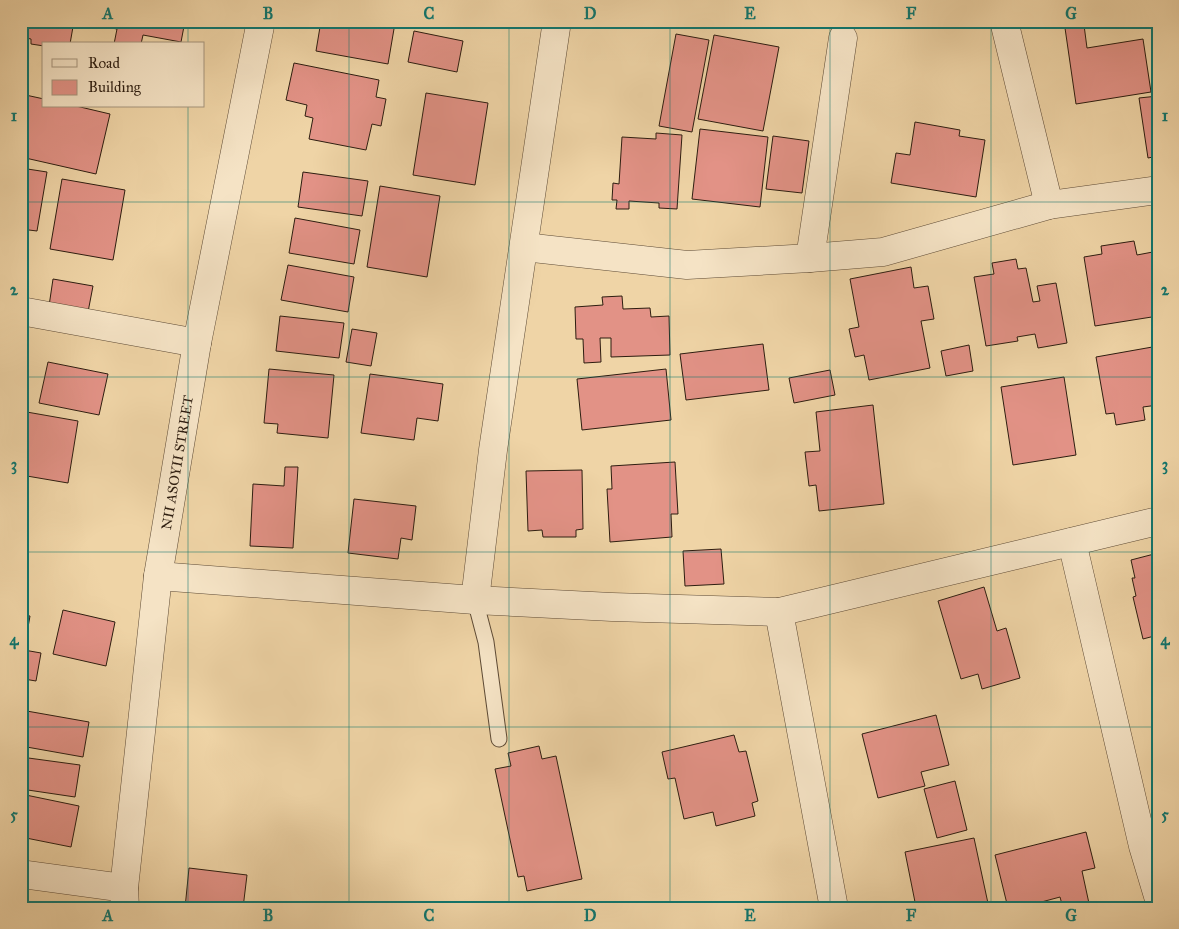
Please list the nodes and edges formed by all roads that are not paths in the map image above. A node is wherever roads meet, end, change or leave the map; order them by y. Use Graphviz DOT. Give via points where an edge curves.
graph roads {
  1 [pos="261,21"];
  2 [pos="557,21"];
  3 [pos="1004,21"];
  4 [pos="843,38"];
  5 [pos="1158,190"];
  6 [pos="1049,205"];
  7 [pos="524,247"];
  8 [pos="810,258"];
  9 [pos="21,312"];
  10 [pos="197,343"];
  11 [pos="1158,521"];
  12 [pos="1072,542"];
  13 [pos="158,576"];
  14 [pos="475,600"];
  15 [pos="779,612"];
  16 [pos="500,739"];
  17 [pos="21,874"];
  18 [pos="1158,896"];
  19 [pos="124,898"];
  20 [pos="834,908"];
  1 -- 10 [label="street, NII ASOYII STREET"];
  2 -- 7 [label="street"];
  3 -- 6 [label="street"];
  4 -- 8 [label="street"];
  5 -- 6 [label="street"];
  6 -- 8 [label="street" via="883,252"];
  7 -- 8 [label="street" via="687,265"];
  7 -- 14 [label="street" via="493,450"];
  9 -- 10 [label="street"];
  10 -- 13 [label="street, NII ASOYII STREET"];
  11 -- 12 [label="street"];
  12 -- 15 [label="street"];
  12 -- 18 [label="street" via="1143,846"];
  13 -- 14 [label="street"];
  13 -- 19 [label="street, NII ASOYII STREET"];
  14 -- 15 [label="street"];
  14 -- 16 [label="lane" via="486,642"];
  15 -- 20 [label="street"];
  17 -- 19 [label="street"];
}
